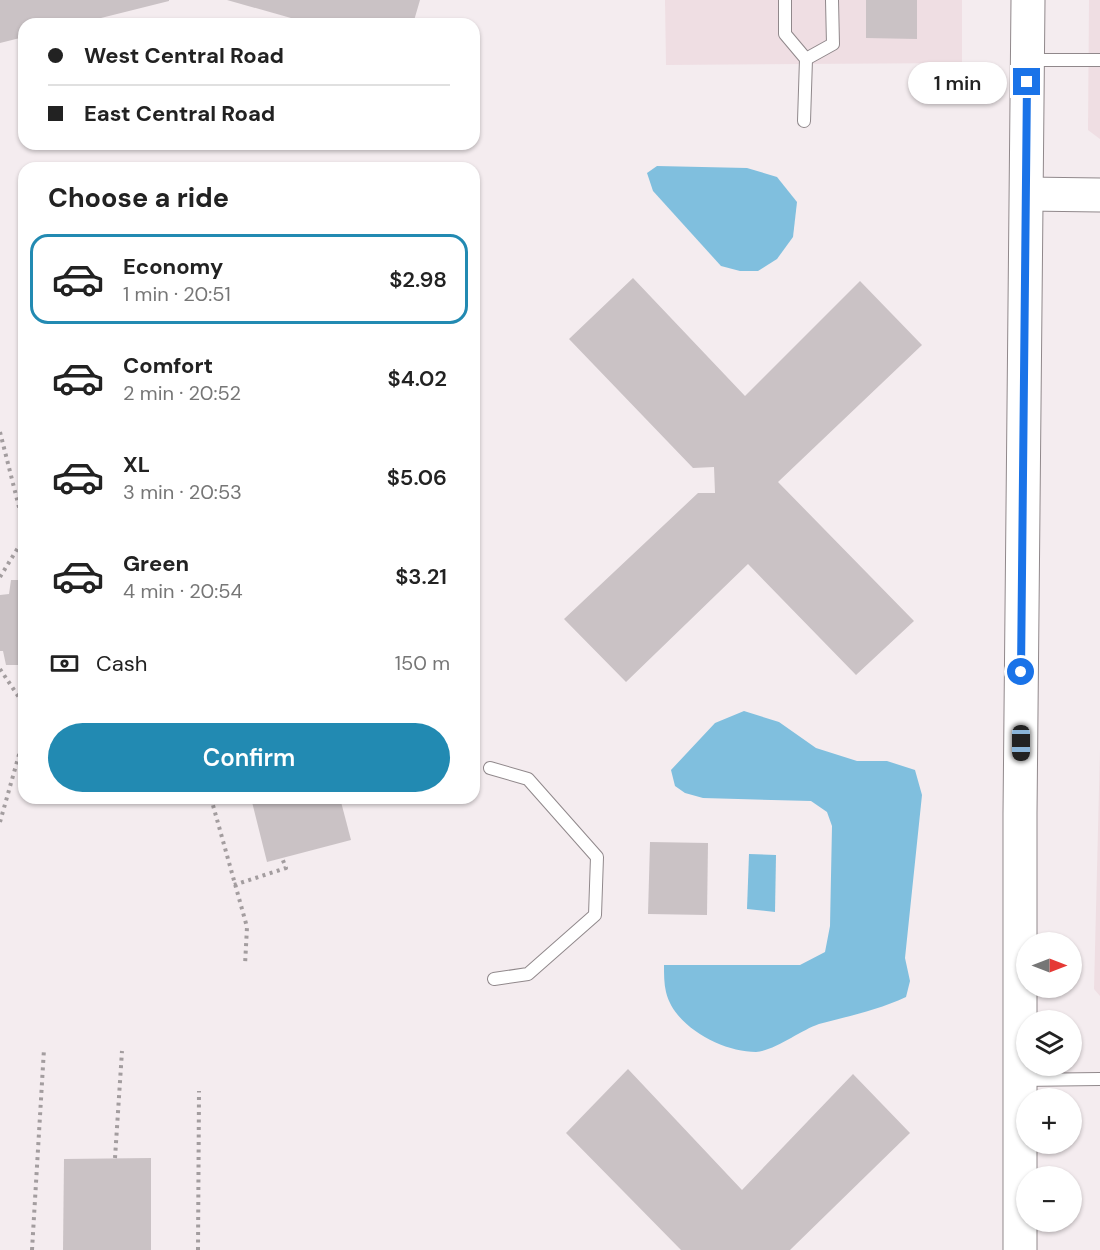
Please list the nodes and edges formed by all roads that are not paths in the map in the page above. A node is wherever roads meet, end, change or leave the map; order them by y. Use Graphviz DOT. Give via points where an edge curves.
graph roads {
  1 [pos="784,0"];
  2 [pos="832,0"];
  3 [pos="1028,0"];
  4 [pos="806,59"];
  5 [pos="1028,60"];
  6 [pos="1100,60"];
  7 [pos="804,121"];
  8 [pos="1027,194"];
  9 [pos="1100,195"];
  10 [pos="490,768"];
  11 [pos="494,979"];
  12 [pos="1100,1079"];
  13 [pos="1019,1080"];
  14 [pos="1020,1250"];
  1 -- 4 [label="lane" via="785,34"];
  2 -- 4 [label="lane" via="833,44"];
  3 -- 5 [label="main road"];
  4 -- 7 [label="lane"];
  5 -- 6 [label="lane"];
  5 -- 8 [label="main road"];
  8 -- 9 [label="main road"];
  8 -- 13 [label="main road"];
  10 -- 11 [label="lane" via="528,779 597,857 595,915 528,974"];
  12 -- 13 [label="lane"];
  13 -- 14 [label="main road"];
}
